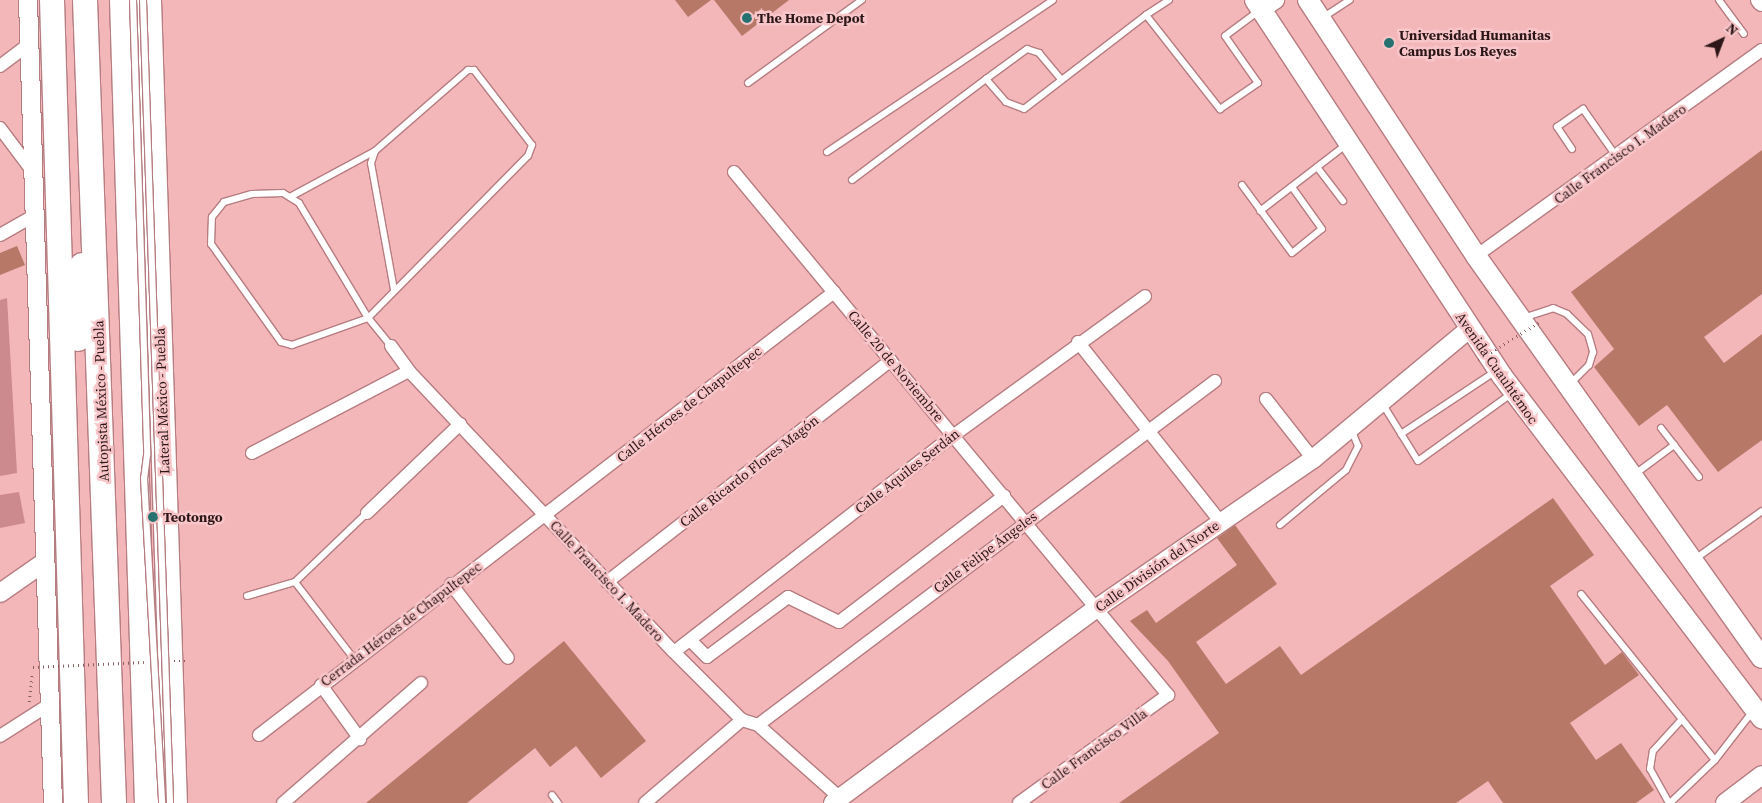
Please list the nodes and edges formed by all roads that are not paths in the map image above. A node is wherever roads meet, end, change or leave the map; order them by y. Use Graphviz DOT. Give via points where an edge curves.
graph roads {
  1 [pos="28,0"];
  2 [pos="52,0"];
  3 [pos="84,0"];
  4 [pos="122,0"];
  5 [pos="133,0"];
  6 [pos="143,0"];
  7 [pos="149,0"];
  8 [pos="862,0"];
  9 [pos="1053,0"];
  10 [pos="1169,0"];
  11 [pos="1308,0"];
  12 [pos="1350,0"];
  13 [pos="1719,0"];
  14 [pos="1263,3"];
  15 [pos="1146,15"];
  16 [pos="1321,19"];
  17 [pos="1744,34"];
  18 [pos="30,43"];
  19 [pos="1762,50"];
  20 [pos="0,66"];
  21 [pos="986,78"];
  22 [pos="1062,80"];
  23 [pos="748,83"];
  24 [pos="0,128"];
  25 [pos="1348,143"];
  26 [pos="1572,149"];
  27 [pos="375,151"];
  28 [pos="827,152"];
  29 [pos="1617,158"];
  30 [pos="1318,167"];
  31 [pos="92,171"];
  32 [pos="34,172"];
  33 [pos="734,172"];
  34 [pos="852,180"];
  35 [pos="1242,185"];
  36 [pos="1292,187"];
  37 [pos="290,198"];
  38 [pos="1343,201"];
  39 [pos="1260,211"];
  40 [pos="35,215"];
  41 [pos="0,235"];
  42 [pos="1476,256"];
  43 [pos="394,289"];
  44 [pos="834,292"];
  45 [pos="1146,296"];
  46 [pos="368,318"];
  47 [pos="1520,319"];
  48 [pos="1469,329"];
  49 [pos="1078,342"];
  50 [pos="391,346"];
  51 [pos="891,360"];
  52 [pos="1498,370"];
  53 [pos="409,371"];
  54 [pos="1215,381"];
  55 [pos="1567,386"];
  56 [pos="1514,392"];
  57 [pos="1266,399"];
  58 [pos="1382,402"];
  59 [pos="460,424"];
  60 [pos="1149,428"];
  61 [pos="1351,428"];
  62 [pos="1661,428"];
  63 [pos="1401,434"];
  64 [pos="954,435"];
  65 [pos="1674,445"];
  66 [pos="252,453"];
  67 [pos="1313,459"];
  68 [pos="1699,477"];
  69 [pos="1630,478"];
  70 [pos="69,494"];
  71 [pos="1004,496"];
  72 [pos="1762,511"];
  73 [pos="368,513"];
  74 [pos="545,516"];
  75 [pos="1025,521"];
  76 [pos="1220,521"];
  77 [pos="1280,525"];
  78 [pos="1690,562"];
  79 [pos="43,563"];
  80 [pos="295,582"];
  81 [pos="607,582"];
  82 [pos="451,584"];
  83 [pos="0,593"];
  84 [pos="1581,594"];
  85 [pos="247,596"];
  86 [pos="1097,608"];
  87 [pos="690,640"];
  88 [pos="674,652"];
  89 [pos="508,658"];
  90 [pos="1762,658"];
  91 [pos="354,659"];
  92 [pos="421,683"];
  93 [pos="321,685"];
  94 [pos="1168,695"];
  95 [pos="47,706"];
  96 [pos="1759,714"];
  97 [pos="1682,719"];
  98 [pos="742,720"];
  99 [pos="758,726"];
  100 [pos="259,735"];
  101 [pos="0,736"];
  102 [pos="360,739"];
  103 [pos="1715,760"];
  104 [pos="1762,775"];
  105 [pos="552,795"];
  106 [pos="836,800"];
  107 [pos="52,803"];
  108 [pos="76,803"];
  109 [pos="114,803"];
  110 [pos="147,803"];
  111 [pos="162,803"];
  112 [pos="170,803"];
  113 [pos="175,803"];
  114 [pos="283,803"];
  115 [pos="558,803"];
  116 [pos="645,803"];
  117 [pos="1019,803"];
  118 [pos="1669,803"];
  119 [pos="1725,803"];
  1 -- 18 [label="street"];
  2 -- 70 [label="highway"];
  3 -- 31 [label="highway, Autopista México - Puebla"];
  4 -- 110 [label="highway"];
  5 -- 111 [label="lane, bridge" via="147,455 144,478"];
  6 -- 112 [label="lane, bridge"];
  7 -- 113 [label="highway, Lateral México - Puebla"];
  8 -- 23 [label="lane"];
  9 -- 28 [label="lane"];
  10 -- 15 [label="lane"];
  11 -- 16 [label="main road"];
  12 -- 16 [label="lane"];
  13 -- 17 [label="lane"];
  14 -- 15 [label="lane" via="1225,36 1258,83 1220,109"];
  14 -- 25 [label="main road, Avenida Cuauhtémoc"];
  15 -- 22 [label="lane"];
  16 -- 42 [label="main road"];
  18 -- 20 [label="street"];
  18 -- 32 [label="street"];
  19 -- 29 [label="street, Calle Francisco I. Madero"];
  21 -- 22 [label="lane" via="1027,49 1039,53"];
  21 -- 22 [label="lane" via="1006,102 1024,109"];
  21 -- 34 [label="lane"];
  24 -- 32 [label="street"];
  25 -- 30 [label="lane"];
  25 -- 48 [label="main road, Avenida Cuauhtémoc"];
  26 -- 29 [label="lane" via="1557,127 1583,109"];
  27 -- 37 [label="lane"];
  27 -- 43 [label="lane" via="371,163"];
  27 -- 43 [label="lane" via="468,70 474,70 532,145 528,156"];
  29 -- 42 [label="street, Calle Francisco I. Madero"];
  30 -- 36 [label="lane"];
  30 -- 38 [label="lane"];
  31 -- 70 [label="highway" via="82,253"];
  31 -- 109 [label="highway, Autopista México - Puebla"];
  32 -- 40 [label="street"];
  33 -- 44 [label="street, Calle 20 de Noviembre"];
  35 -- 39 [label="lane"];
  36 -- 39 [label="lane"];
  36 -- 39 [label="lane" via="1322,229 1292,253"];
  37 -- 46 [label="lane" via="299,203"];
  37 -- 46 [label="lane" via="283,193 252,194 224,202 212,217 211,244 281,342 292,345"];
  40 -- 41 [label="street"];
  40 -- 79 [label="street"];
  42 -- 47 [label="main road"];
  43 -- 46 [label="lane"];
  44 -- 51 [label="street, Calle 20 de Noviembre"];
  44 -- 74 [label="street, Calle Héroes de Chapultepec"];
  45 -- 49 [label="street, Calle Aquiles Serdán"];
  46 -- 50 [label="lane"];
  47 -- 55 [label="main road"];
  47 -- 55 [label="lane" via="1553,308 1567,314 1588,334 1593,352 1589,365"];
  48 -- 52 [label="main road, Avenida Cuauhtémoc"];
  48 -- 58 [label="street, Calle División del Norte"];
  49 -- 60 [label="street"];
  49 -- 64 [label="street, Calle Aquiles Serdán"];
  50 -- 53 [label="street, Calle Francisco I. Madero"];
  51 -- 64 [label="street, Calle 20 de Noviembre"];
  51 -- 81 [label="street, Calle Ricardo Flores Magón"];
  52 -- 56 [label="main road, Avenida Cuauhtémoc"];
  52 -- 63 [label="lane"];
  53 -- 59 [label="street, Calle Francisco I. Madero"];
  53 -- 66 [label="street"];
  54 -- 60 [label="street, Calle Felipe Ángeles"];
  55 -- 69 [label="main road"];
  56 -- 63 [label="lane" via="1418,461"];
  56 -- 96 [label="main road, Avenida Cuauhtémoc"];
  57 -- 67 [label="street"];
  58 -- 61 [label="street, Calle División del Norte"];
  58 -- 63 [label="lane"];
  59 -- 73 [label="street"];
  59 -- 74 [label="street, Calle Francisco I. Madero"];
  60 -- 75 [label="street, Calle Felipe Ángeles"];
  60 -- 76 [label="street"];
  61 -- 67 [label="street, Calle División del Norte"];
  61 -- 77 [label="lane" via="1358,446 1346,470"];
  62 -- 65 [label="lane"];
  64 -- 71 [label="street, Calle 20 de Noviembre"];
  64 -- 87 [label="street, Calle Aquiles Serdán"];
  65 -- 68 [label="lane"];
  65 -- 69 [label="lane"];
  67 -- 76 [label="street, Calle División del Norte"];
  69 -- 78 [label="main road"];
  70 -- 108 [label="highway"];
  71 -- 75 [label="street, Calle 20 de Noviembre"];
  71 -- 87 [label="street" via="839,622 788,597 707,658"];
  72 -- 78 [label="lane"];
  73 -- 80 [label="lane"];
  74 -- 81 [label="street, Calle Francisco I. Madero"];
  74 -- 82 [label="street, Cerrada Héroes de Chapultepec"];
  75 -- 86 [label="street, Calle 20 de Noviembre"];
  75 -- 99 [label="street, Calle Felipe Ángeles"];
  76 -- 86 [label="street, Calle División del Norte"];
  78 -- 90 [label="main road"];
  79 -- 83 [label="street"];
  79 -- 95 [label="street"];
  80 -- 85 [label="lane"];
  80 -- 91 [label="lane"];
  81 -- 88 [label="street, Calle Francisco I. Madero"];
  82 -- 89 [label="street"];
  82 -- 91 [label="street, Cerrada Héroes de Chapultepec"];
  84 -- 97 [label="lane"];
  86 -- 94 [label="street, Calle 20 de Noviembre"];
  86 -- 106 [label="street, Calle División del Norte"];
  87 -- 88 [label="street, Calle Aquiles Serdán"];
  88 -- 98 [label="street, Calle Francisco I. Madero"];
  91 -- 93 [label="street, Cerrada Héroes de Chapultepec"];
  92 -- 102 [label="street"];
  93 -- 100 [label="street, Cerrada Héroes de Chapultepec"];
  93 -- 102 [label="street"];
  94 -- 117 [label="street, Calle Francisco Villa"];
  95 -- 101 [label="street"];
  95 -- 107 [label="street"];
  96 -- 103 [label="lane"];
  97 -- 103 [label="lane"];
  97 -- 118 [label="lane" via="1653,751 1650,768"];
  98 -- 99 [label="street, Calle Francisco I. Madero"];
  98 -- 116 [label="street"];
  99 -- 106 [label="street, Calle Francisco I. Madero"];
  102 -- 114 [label="street"];
  103 -- 118 [label="lane"];
  104 -- 119 [label="street"];
  105 -- 115 [label="lane"];
}
